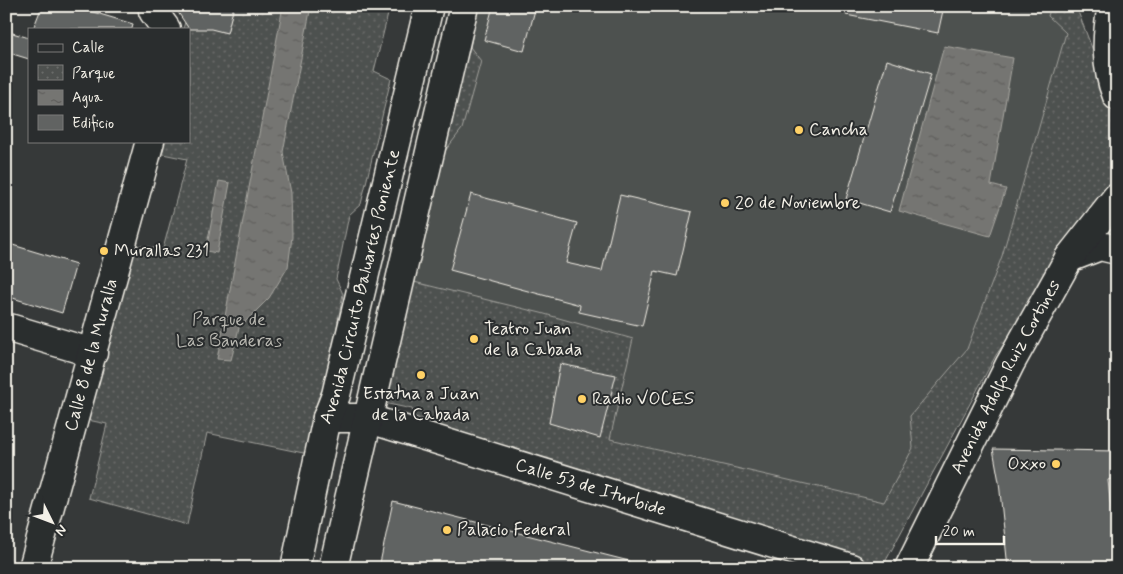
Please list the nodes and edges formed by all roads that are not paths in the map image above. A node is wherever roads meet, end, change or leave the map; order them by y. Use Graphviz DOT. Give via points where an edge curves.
graph roads {
  1 [pos="429,6"];
  2 [pos="464,6"];
  3 [pos="1112,6"];
  4 [pos="1117,96"];
  5 [pos="150,142"];
  6 [pos="1117,197"];
  7 [pos="1117,250"];
  8 [pos="1070,258"];
  9 [pos="6,327"];
  10 [pos="93,353"];
  11 [pos="327,418"];
  12 [pos="366,418"];
  13 [pos="32,568"];
  14 [pos="295,568"];
  15 [pos="333,568"];
  16 [pos="851,568"];
  17 [pos="909,568"];
  1 -- 11 [label="main road, Avenida Circuito Baluartes Poniente" via="336,395"];
  2 -- 12 [label="main road, Avenida Circuito Baluartes Poniente"];
  3 -- 4 [label="main road" via="1106,36 1110,79"];
  5 -- 10 [label="main road, Calle 8 de la Muralla" via="97,326"];
  6 -- 8 [label="main road, Avenida Adolfo Ruiz Cortines"];
  7 -- 8 [label="main road" via="1100,246"];
  8 -- 17 [label="main road, Avenida Adolfo Ruiz Cortines" via="1010,364"];
  9 -- 10 [label="main road"];
  10 -- 13 [label="main road, Calle 8 de la Muralla"];
  11 -- 12 [label="main road, Calle 53 de Iturbide"];
  11 -- 14 [label="main road, Avenida Circuito Baluartes Poniente"];
  12 -- 15 [label="main road, Avenida Circuito Baluartes Poniente"];
  12 -- 16 [label="main road, Calle 53 de Iturbide"];
}
